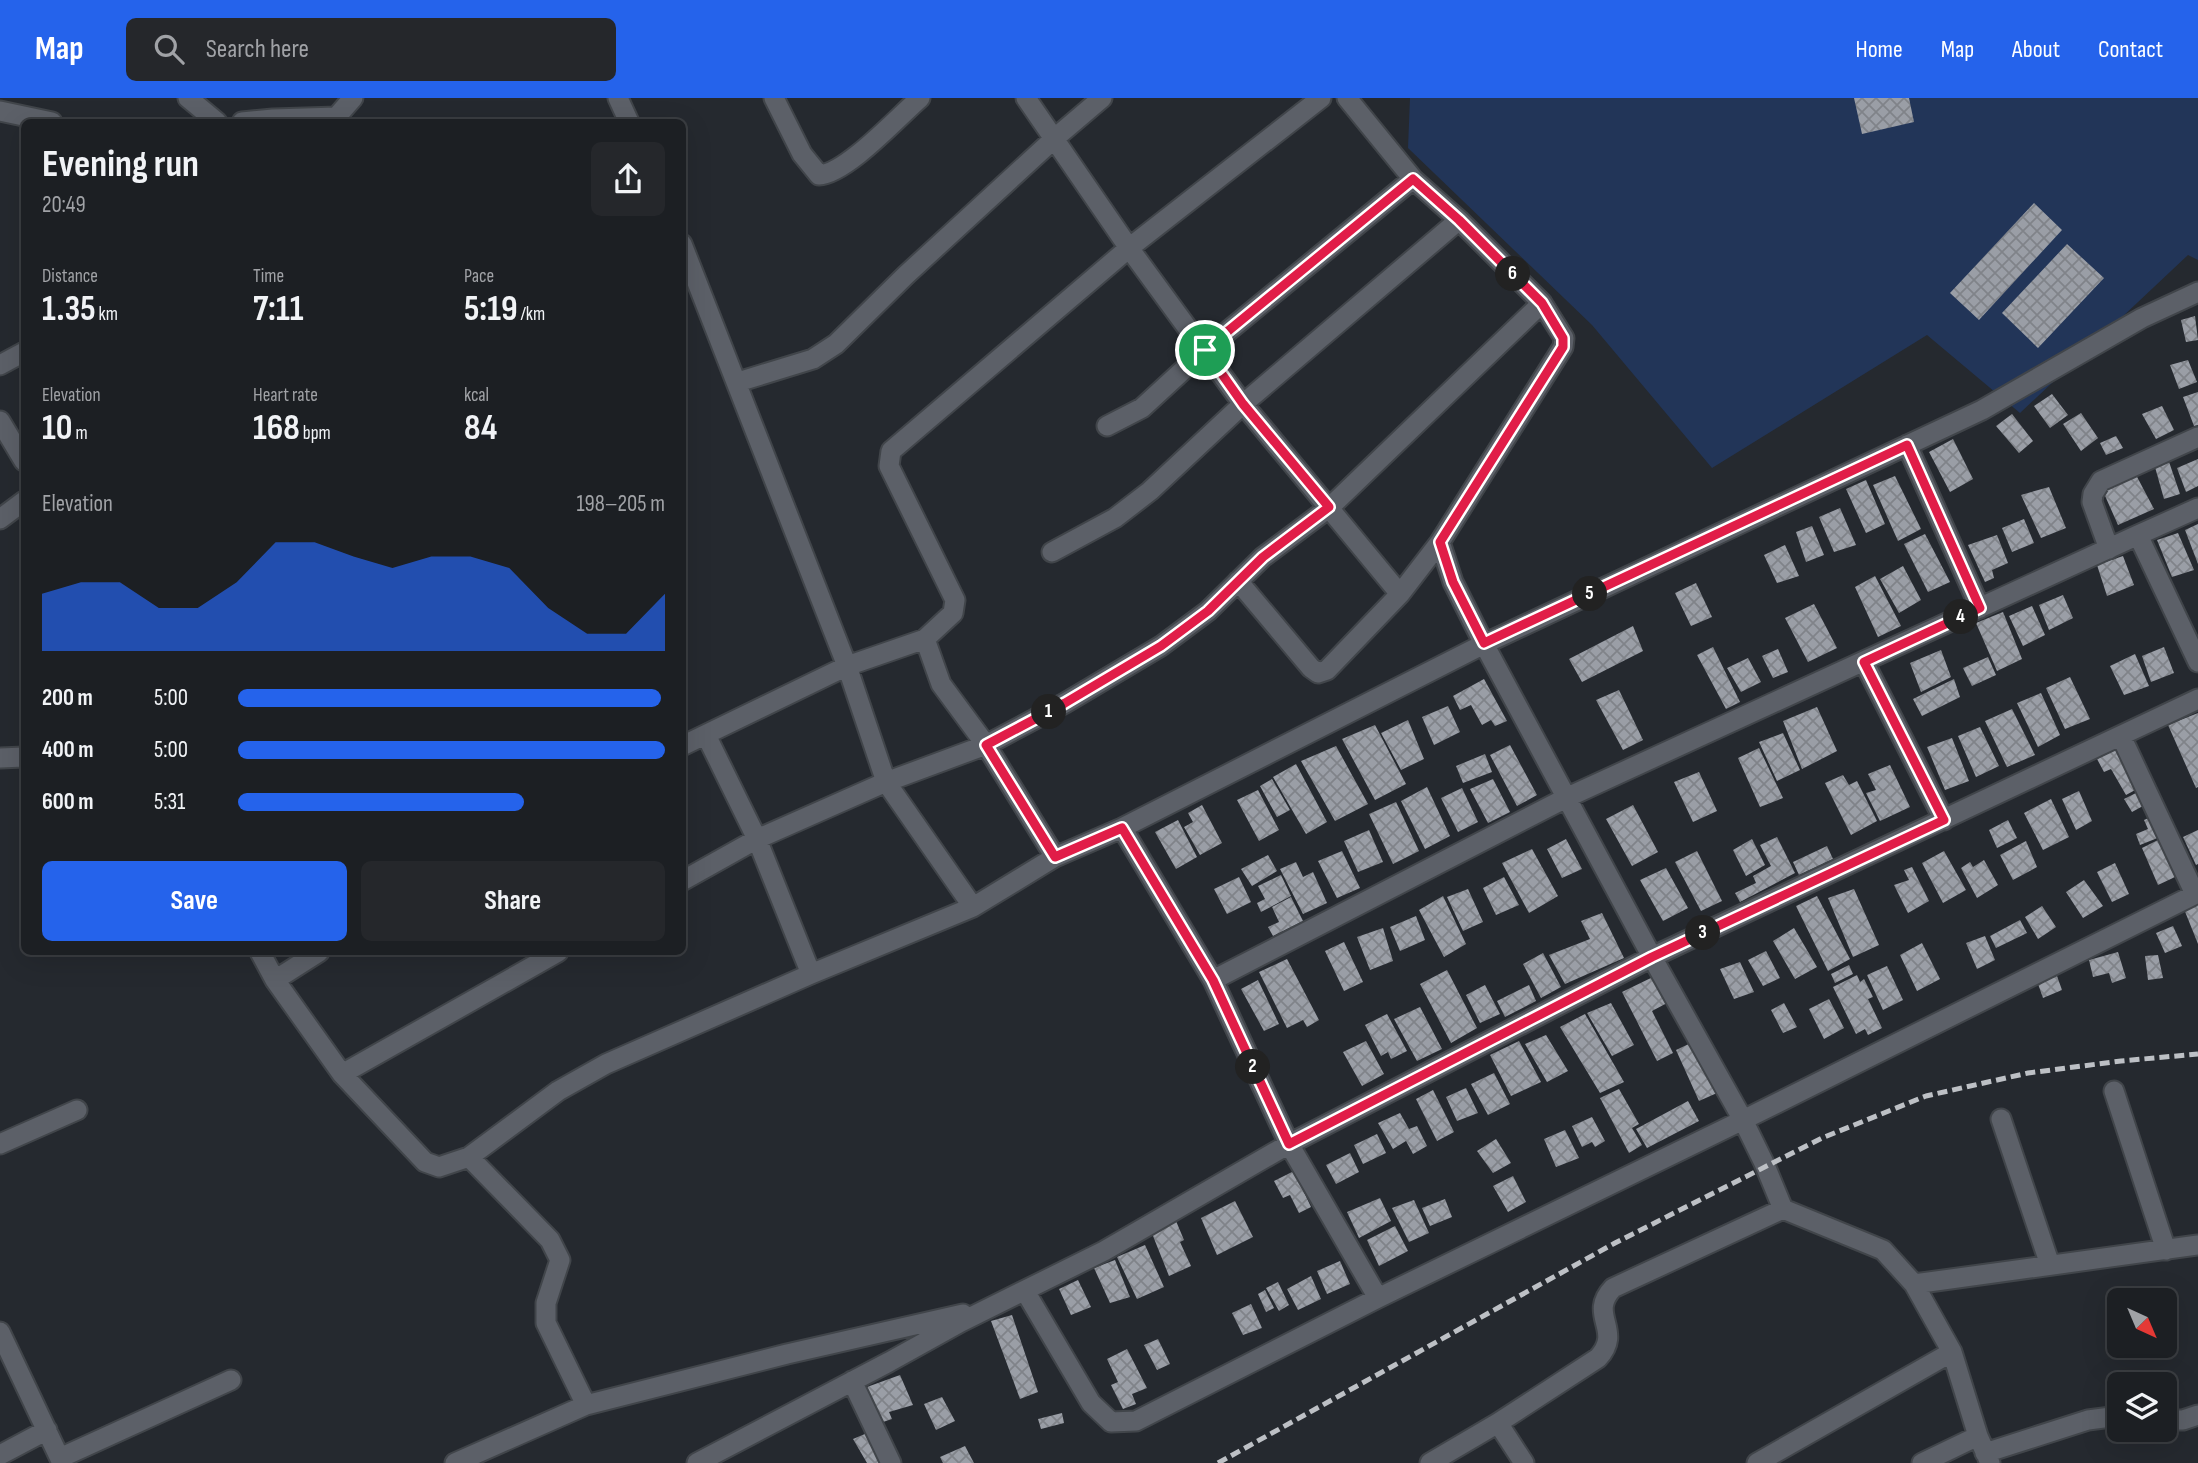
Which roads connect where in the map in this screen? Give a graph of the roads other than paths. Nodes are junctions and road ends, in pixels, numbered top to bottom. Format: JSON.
{"nodes":[{"id":1,"x":188,"y":98,"type":"edge"},
{"id":2,"x":353,"y":98,"type":"edge"},
{"id":3,"x":618,"y":98,"type":"edge"},
{"id":4,"x":774,"y":98,"type":"edge"},
{"id":5,"x":920,"y":98,"type":"edge"},
{"id":6,"x":1026,"y":98,"type":"edge"},
{"id":7,"x":1102,"y":98,"type":"edge"},
{"id":8,"x":1321,"y":98,"type":"edge"},
{"id":9,"x":1347,"y":98,"type":"edge"},
{"id":10,"x":0,"y":111,"type":"edge"},
{"id":11,"x":38,"y":119,"type":"edge"},
{"id":12,"x":213,"y":119,"type":"edge"},
{"id":13,"x":336,"y":119,"type":"edge"},
{"id":14,"x":628,"y":119,"type":"edge"},
{"id":15,"x":1055,"y":138,"type":"junction"},
{"id":16,"x":1413,"y":179,"type":"junction"},
{"id":17,"x":1459,"y":220,"type":"junction"},
{"id":18,"x":1129,"y":248,"type":"junction"},
{"id":19,"x":686,"y":254,"type":"edge"},
{"id":20,"x":2198,"y":292,"type":"edge"},
{"id":21,"x":1542,"y":303,"type":"junction"},
{"id":22,"x":1205,"y":350,"type":"junction"},
{"id":23,"x":21,"y":354,"type":"edge"},
{"id":24,"x":0,"y":365,"type":"edge"},
{"id":25,"x":738,"y":382,"type":"junction"},
{"id":26,"x":1243,"y":404,"type":"junction"},
{"id":27,"x":0,"y":421,"type":"edge"},
{"id":28,"x":1107,"y":426,"type":"dead end"},
{"id":29,"x":2198,"y":438,"type":"edge"},
{"id":30,"x":1907,"y":445,"type":"junction"},
{"id":31,"x":21,"y":456,"type":"edge"},
{"id":32,"x":21,"y":504,"type":"edge"},
{"id":33,"x":1329,"y":507,"type":"junction"},
{"id":34,"x":2198,"y":508,"type":"edge"},
{"id":35,"x":0,"y":519,"type":"edge"},
{"id":36,"x":2138,"y":535,"type":"junction"},
{"id":37,"x":1440,"y":542,"type":"junction"},
{"id":38,"x":2109,"y":549,"type":"junction"},
{"id":39,"x":1052,"y":552,"type":"dead end"},
{"id":40,"x":1238,"y":581,"type":"junction"},
{"id":41,"x":1400,"y":594,"type":"junction"},
{"id":42,"x":1980,"y":608,"type":"junction"},
{"id":43,"x":925,"y":639,"type":"junction"},
{"id":44,"x":1484,"y":643,"type":"junction"},
{"id":45,"x":1864,"y":662,"type":"junction"},
{"id":46,"x":2198,"y":662,"type":"edge"},
{"id":47,"x":847,"y":666,"type":"junction"},
{"id":48,"x":2198,"y":699,"type":"edge"},
{"id":49,"x":706,"y":735,"type":"junction"},
{"id":50,"x":2120,"y":736,"type":"junction"},
{"id":51,"x":686,"y":744,"type":"edge"},
{"id":52,"x":986,"y":745,"type":"junction"},
{"id":53,"x":21,"y":757,"type":"edge"},
{"id":54,"x":0,"y":758,"type":"edge"},
{"id":55,"x":886,"y":782,"type":"junction"},
{"id":56,"x":1568,"y":797,"type":"junction"},
{"id":57,"x":1944,"y":820,"type":"junction"},
{"id":58,"x":1122,"y":828,"type":"junction"},
{"id":59,"x":757,"y":839,"type":"junction"},
{"id":60,"x":1055,"y":857,"type":"junction"},
{"id":61,"x":686,"y":879,"type":"edge"},
{"id":62,"x":2197,"y":893,"type":"edge"},
{"id":63,"x":972,"y":907,"type":"junction"},
{"id":64,"x":262,"y":955,"type":"edge"},
{"id":65,"x":314,"y":955,"type":"edge"},
{"id":66,"x":553,"y":955,"type":"edge"},
{"id":67,"x":1652,"y":957,"type":"junction"},
{"id":68,"x":811,"y":974,"type":"junction"},
{"id":69,"x":275,"y":980,"type":"junction"},
{"id":70,"x":1213,"y":980,"type":"junction"},
{"id":71,"x":342,"y":1074,"type":"junction"},
{"id":72,"x":2114,"y":1091,"type":"dead end"},
{"id":73,"x":77,"y":1110,"type":"dead end"},
{"id":74,"x":2001,"y":1119,"type":"dead end"},
{"id":75,"x":1743,"y":1120,"type":"junction"},
{"id":76,"x":0,"y":1144,"type":"edge"},
{"id":77,"x":1289,"y":1144,"type":"junction"},
{"id":78,"x":469,"y":1157,"type":"junction"},
{"id":79,"x":1783,"y":1209,"type":"junction"},
{"id":80,"x":2198,"y":1245,"type":"edge"},
{"id":81,"x":2166,"y":1250,"type":"junction"},
{"id":82,"x":2050,"y":1265,"type":"junction"},
{"id":83,"x":1914,"y":1284,"type":"junction"},
{"id":84,"x":1025,"y":1291,"type":"junction"},
{"id":85,"x":1378,"y":1298,"type":"junction"},
{"id":86,"x":991,"y":1308,"type":"junction"},
{"id":87,"x":0,"y":1332,"type":"edge"},
{"id":88,"x":1952,"y":1352,"type":"junction"},
{"id":89,"x":6,"y":1360,"type":"edge"},
{"id":90,"x":231,"y":1380,"type":"dead end"},
{"id":91,"x":852,"y":1381,"type":"junction"},
{"id":92,"x":586,"y":1405,"type":"junction"},
{"id":93,"x":2198,"y":1415,"type":"edge"},
{"id":94,"x":2107,"y":1418,"type":"edge"},
{"id":95,"x":2177,"y":1420,"type":"edge"},
{"id":96,"x":1497,"y":1423,"type":"junction"},
{"id":97,"x":47,"y":1430,"type":"junction"},
{"id":98,"x":1984,"y":1451,"type":"edge"},
{"id":99,"x":0,"y":1455,"type":"edge"},
{"id":100,"x":61,"y":1460,"type":"edge"},
{"id":101,"x":455,"y":1463,"type":"edge"},
{"id":102,"x":696,"y":1463,"type":"edge"},
{"id":103,"x":891,"y":1463,"type":"edge"},
{"id":104,"x":1430,"y":1463,"type":"edge"},
{"id":105,"x":1524,"y":1463,"type":"edge"},
{"id":106,"x":1757,"y":1463,"type":"edge"},
{"id":107,"x":1922,"y":1463,"type":"edge"}],
"edges":[{"from":1,"to":12,"type":"street"},
{"from":2,"to":13,"type":"street"},
{"from":3,"to":14,"type":"street"},
{"from":4,"to":5,"type":"street"},
{"from":6,"to":15,"type":"street"},
{"from":7,"to":15,"type":"street"},
{"from":8,"to":18,"type":"street"},
{"from":9,"to":16,"type":"street"},
{"from":10,"to":11,"type":"street"},
{"from":15,"to":18,"type":"street"},
{"from":15,"to":25,"type":"street"},
{"from":16,"to":17,"type":"street"},
{"from":16,"to":22,"type":"street"},
{"from":17,"to":21,"type":"street"},
{"from":17,"to":26,"type":"street"},
{"from":18,"to":22,"type":"street"},
{"from":18,"to":43,"type":"street"},
{"from":19,"to":25,"type":"street"},
{"from":20,"to":30,"type":"street"},
{"from":21,"to":33,"type":"street"},
{"from":21,"to":37,"type":"street"},
{"from":22,"to":26,"type":"street"},
{"from":22,"to":28,"type":"street"},
{"from":23,"to":24,"type":"street"},
{"from":25,"to":47,"type":"street"},
{"from":26,"to":33,"type":"street"},
{"from":26,"to":39,"type":"street"},
{"from":27,"to":31,"type":"street"},
{"from":29,"to":38,"type":"street"},
{"from":30,"to":42,"type":"street"},
{"from":30,"to":44,"type":"street"},
{"from":32,"to":35,"type":"street"},
{"from":33,"to":40,"type":"street"},
{"from":33,"to":41,"type":"street"},
{"from":34,"to":36,"type":"street"},
{"from":36,"to":38,"type":"street"},
{"from":36,"to":46,"type":"street"},
{"from":37,"to":41,"type":"street"},
{"from":37,"to":44,"type":"street"},
{"from":38,"to":42,"type":"street"},
{"from":40,"to":41,"type":"street"},
{"from":40,"to":52,"type":"street"},
{"from":42,"to":45,"type":"street"},
{"from":43,"to":47,"type":"street"},
{"from":43,"to":52,"type":"street"},
{"from":44,"to":56,"type":"street"},
{"from":44,"to":58,"type":"street"},
{"from":45,"to":56,"type":"street"},
{"from":45,"to":57,"type":"street"},
{"from":47,"to":49,"type":"street"},
{"from":47,"to":55,"type":"street"},
{"from":48,"to":50,"type":"street"},
{"from":49,"to":51,"type":"street"},
{"from":49,"to":59,"type":"street"},
{"from":50,"to":57,"type":"street"},
{"from":50,"to":62,"type":"street"},
{"from":52,"to":55,"type":"street"},
{"from":52,"to":60,"type":"street"},
{"from":53,"to":54,"type":"street"},
{"from":55,"to":59,"type":"street"},
{"from":55,"to":63,"type":"street"},
{"from":56,"to":67,"type":"street"},
{"from":56,"to":70,"type":"street"},
{"from":57,"to":67,"type":"street"},
{"from":58,"to":60,"type":"street"},
{"from":58,"to":70,"type":"street"},
{"from":59,"to":61,"type":"street"},
{"from":59,"to":68,"type":"street"},
{"from":60,"to":63,"type":"street"},
{"from":62,"to":75,"type":"street"},
{"from":63,"to":68,"type":"street"},
{"from":64,"to":69,"type":"street"},
{"from":65,"to":69,"type":"street"},
{"from":66,"to":71,"type":"street"},
{"from":67,"to":75,"type":"street"},
{"from":67,"to":77,"type":"street"},
{"from":68,"to":78,"type":"street"},
{"from":69,"to":71,"type":"street"},
{"from":70,"to":77,"type":"street"},
{"from":71,"to":78,"type":"street"},
{"from":72,"to":81,"type":"street"},
{"from":73,"to":76,"type":"street"},
{"from":74,"to":82,"type":"street"},
{"from":75,"to":79,"type":"street"},
{"from":75,"to":85,"type":"street"},
{"from":77,"to":84,"type":"street"},
{"from":77,"to":85,"type":"street"},
{"from":78,"to":92,"type":"street"},
{"from":79,"to":83,"type":"street"},
{"from":79,"to":96,"type":"street"},
{"from":80,"to":81,"type":"street"},
{"from":81,"to":82,"type":"street"},
{"from":82,"to":83,"type":"street"},
{"from":83,"to":88,"type":"street"},
{"from":84,"to":85,"type":"street"},
{"from":84,"to":86,"type":"street"},
{"from":86,"to":91,"type":"street"},
{"from":86,"to":92,"type":"street"},
{"from":87,"to":89,"type":"street"},
{"from":88,"to":98,"type":"street"},
{"from":88,"to":106,"type":"street"},
{"from":89,"to":97,"type":"street"},
{"from":90,"to":100,"type":"street"},
{"from":91,"to":102,"type":"street"},
{"from":91,"to":103,"type":"street"},
{"from":92,"to":101,"type":"street"},
{"from":93,"to":95,"type":"street"},
{"from":94,"to":98,"type":"street"},
{"from":96,"to":104,"type":"street"},
{"from":96,"to":105,"type":"street"},
{"from":97,"to":99,"type":"street"},
{"from":97,"to":100,"type":"street"},
{"from":98,"to":107,"type":"street"}]}
